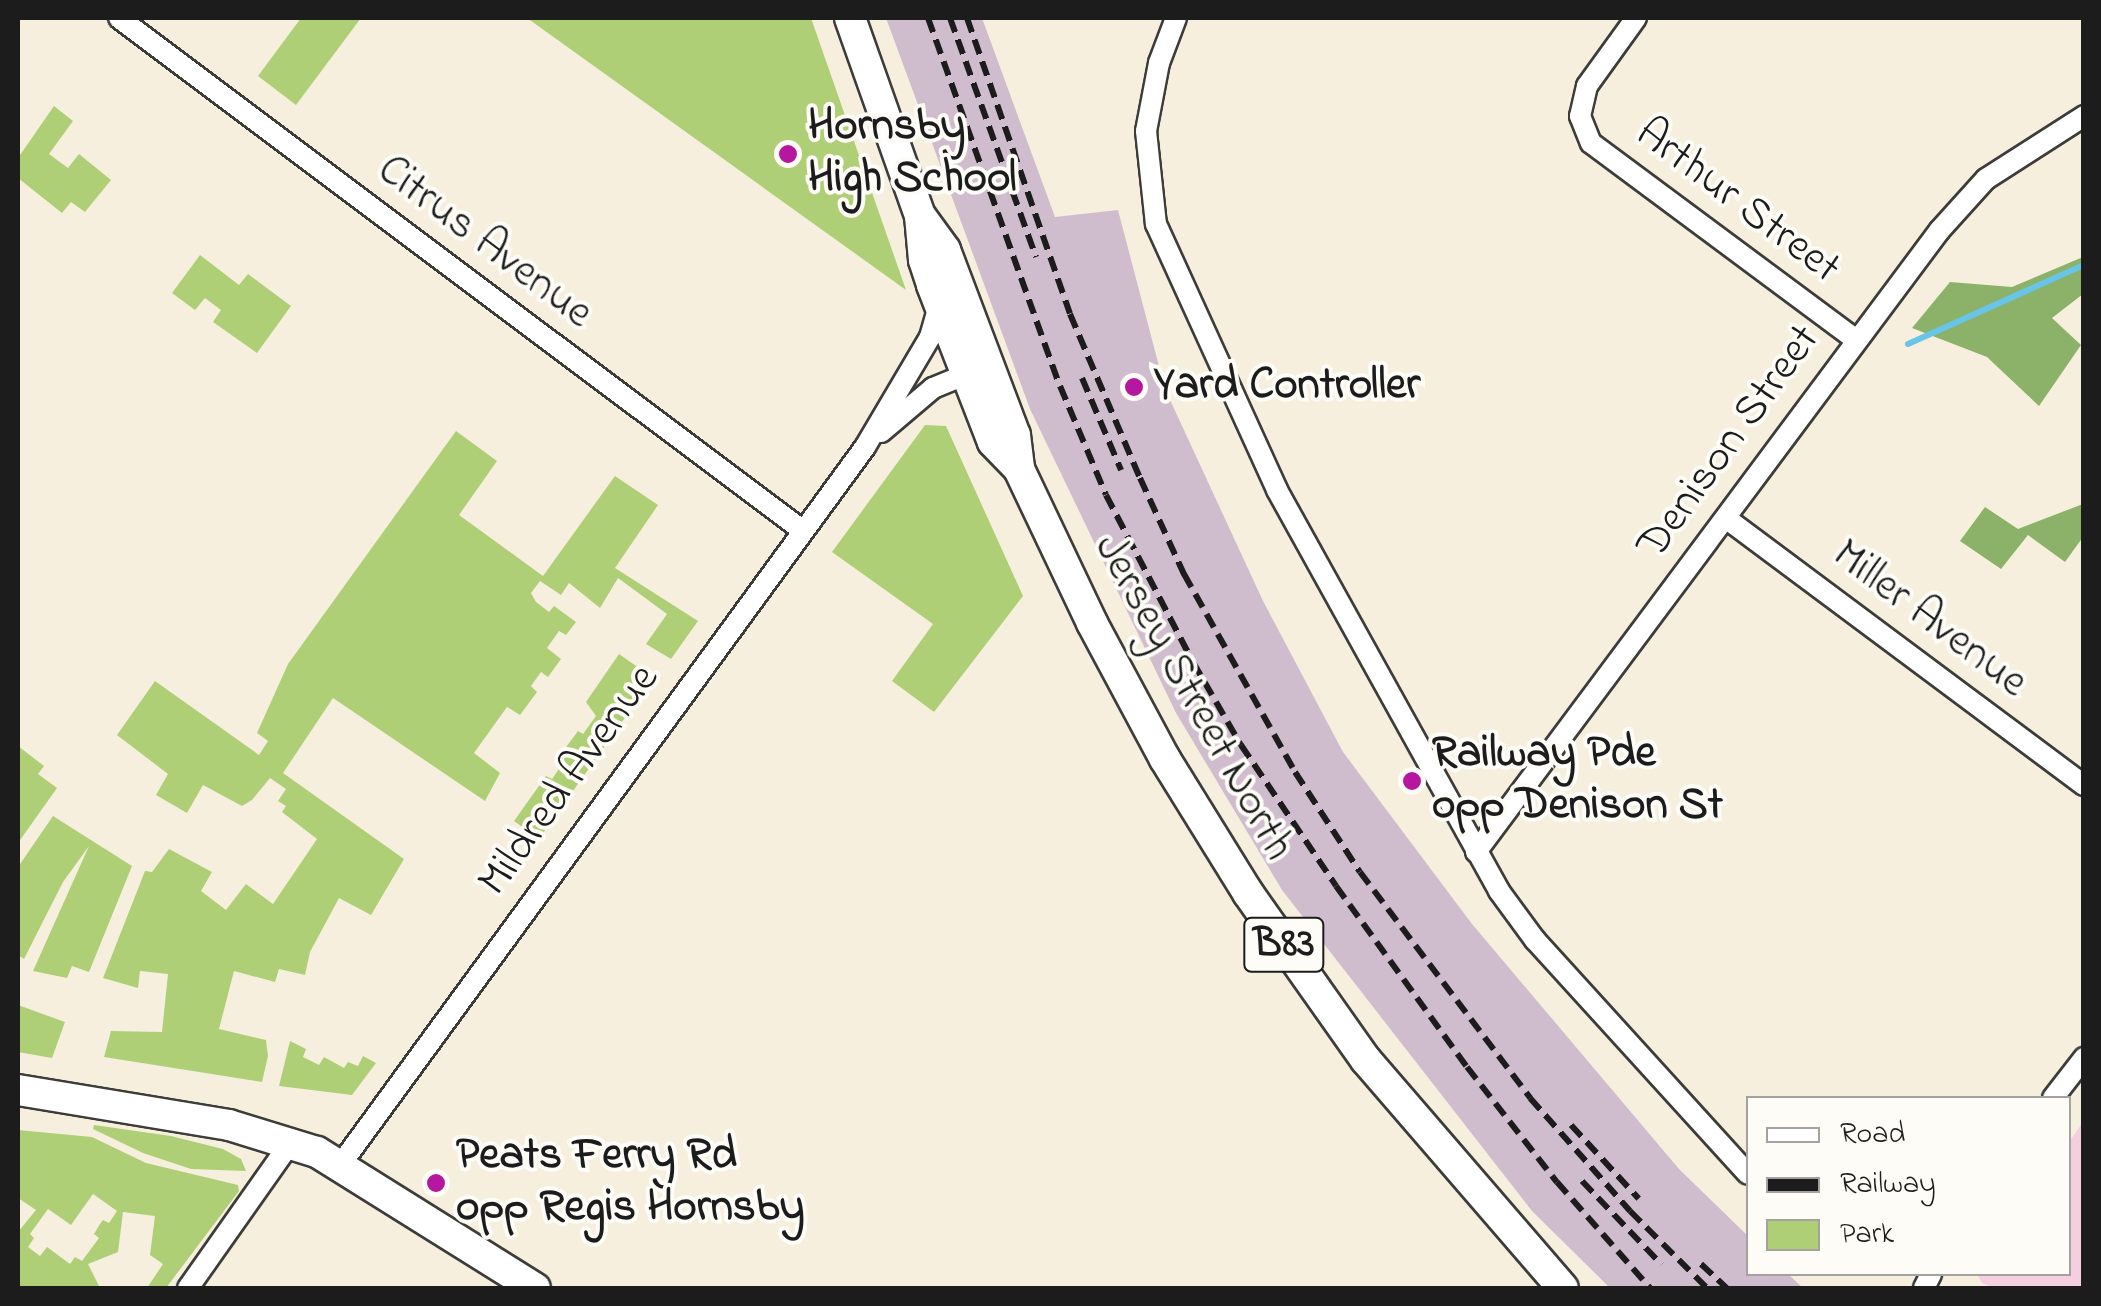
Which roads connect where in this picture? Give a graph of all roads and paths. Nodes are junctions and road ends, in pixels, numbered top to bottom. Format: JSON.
{"nodes":[{"id":1,"x":118,"y":18,"type":"edge"},
{"id":2,"x":850,"y":18,"type":"edge"},
{"id":3,"x":1636,"y":18,"type":"edge"},
{"id":4,"x":1172,"y":26,"type":"edge"},
{"id":5,"x":2084,"y":116,"type":"edge"},
{"id":6,"x":920,"y":216,"type":"junction"},
{"id":7,"x":940,"y":305,"type":"junction"},
{"id":8,"x":1855,"y":340,"type":"junction"},
{"id":9,"x":976,"y":370,"type":"junction"},
{"id":10,"x":865,"y":446,"type":"junction"},
{"id":11,"x":1727,"y":519,"type":"junction"},
{"id":12,"x":802,"y":530,"type":"junction"},
{"id":13,"x":2084,"y":785,"type":"edge"},
{"id":14,"x":1476,"y":852,"type":"junction"},
{"id":15,"x":2084,"y":1058,"type":"edge"},
{"id":16,"x":18,"y":1090,"type":"edge"},
{"id":17,"x":2055,"y":1096,"type":"edge"},
{"id":18,"x":292,"y":1142,"type":"junction"},
{"id":19,"x":341,"y":1164,"type":"junction"},
{"id":20,"x":1746,"y":1172,"type":"edge"},
{"id":21,"x":188,"y":1288,"type":"edge"},
{"id":22,"x":535,"y":1288,"type":"edge"},
{"id":23,"x":1563,"y":1288,"type":"edge"}],
"edges":[{"from":1,"to":12,"type":"street","name":"Citrus Avenue"},
{"from":2,"to":6,"type":"main road","name":"Jersey Street North","number":"B83"},
{"from":3,"to":8,"type":"street","name":"Arthur Street"},
{"from":4,"to":14,"type":"street"},
{"from":5,"to":8,"type":"street","name":"Denison Street"},
{"from":6,"to":7,"type":"main road","name":"Jersey Street North","number":"B83"},
{"from":6,"to":9,"type":"main road","name":"Jersey Street North","number":"B83"},
{"from":7,"to":9,"type":"main road","name":"Jersey Street North","number":"B83"},
{"from":7,"to":10,"type":"street","name":"Mildred Avenue"},
{"from":8,"to":11,"type":"street","name":"Denison Street"},
{"from":9,"to":10,"type":"street","name":"Mildred Avenue"},
{"from":9,"to":23,"type":"main road","name":"Jersey Street North","number":"B83"},
{"from":10,"to":12,"type":"street","name":"Mildred Avenue"},
{"from":11,"to":13,"type":"street","name":"Miller Avenue"},
{"from":11,"to":14,"type":"street","name":"Denison Street"},
{"from":12,"to":19,"type":"street","name":"Mildred Avenue"},
{"from":14,"to":20,"type":"street"},
{"from":15,"to":17,"type":"street"},
{"from":16,"to":18,"type":"main road"},
{"from":18,"to":19,"type":"main road"},
{"from":18,"to":21,"type":"street"},
{"from":19,"to":22,"type":"main road"}]}
